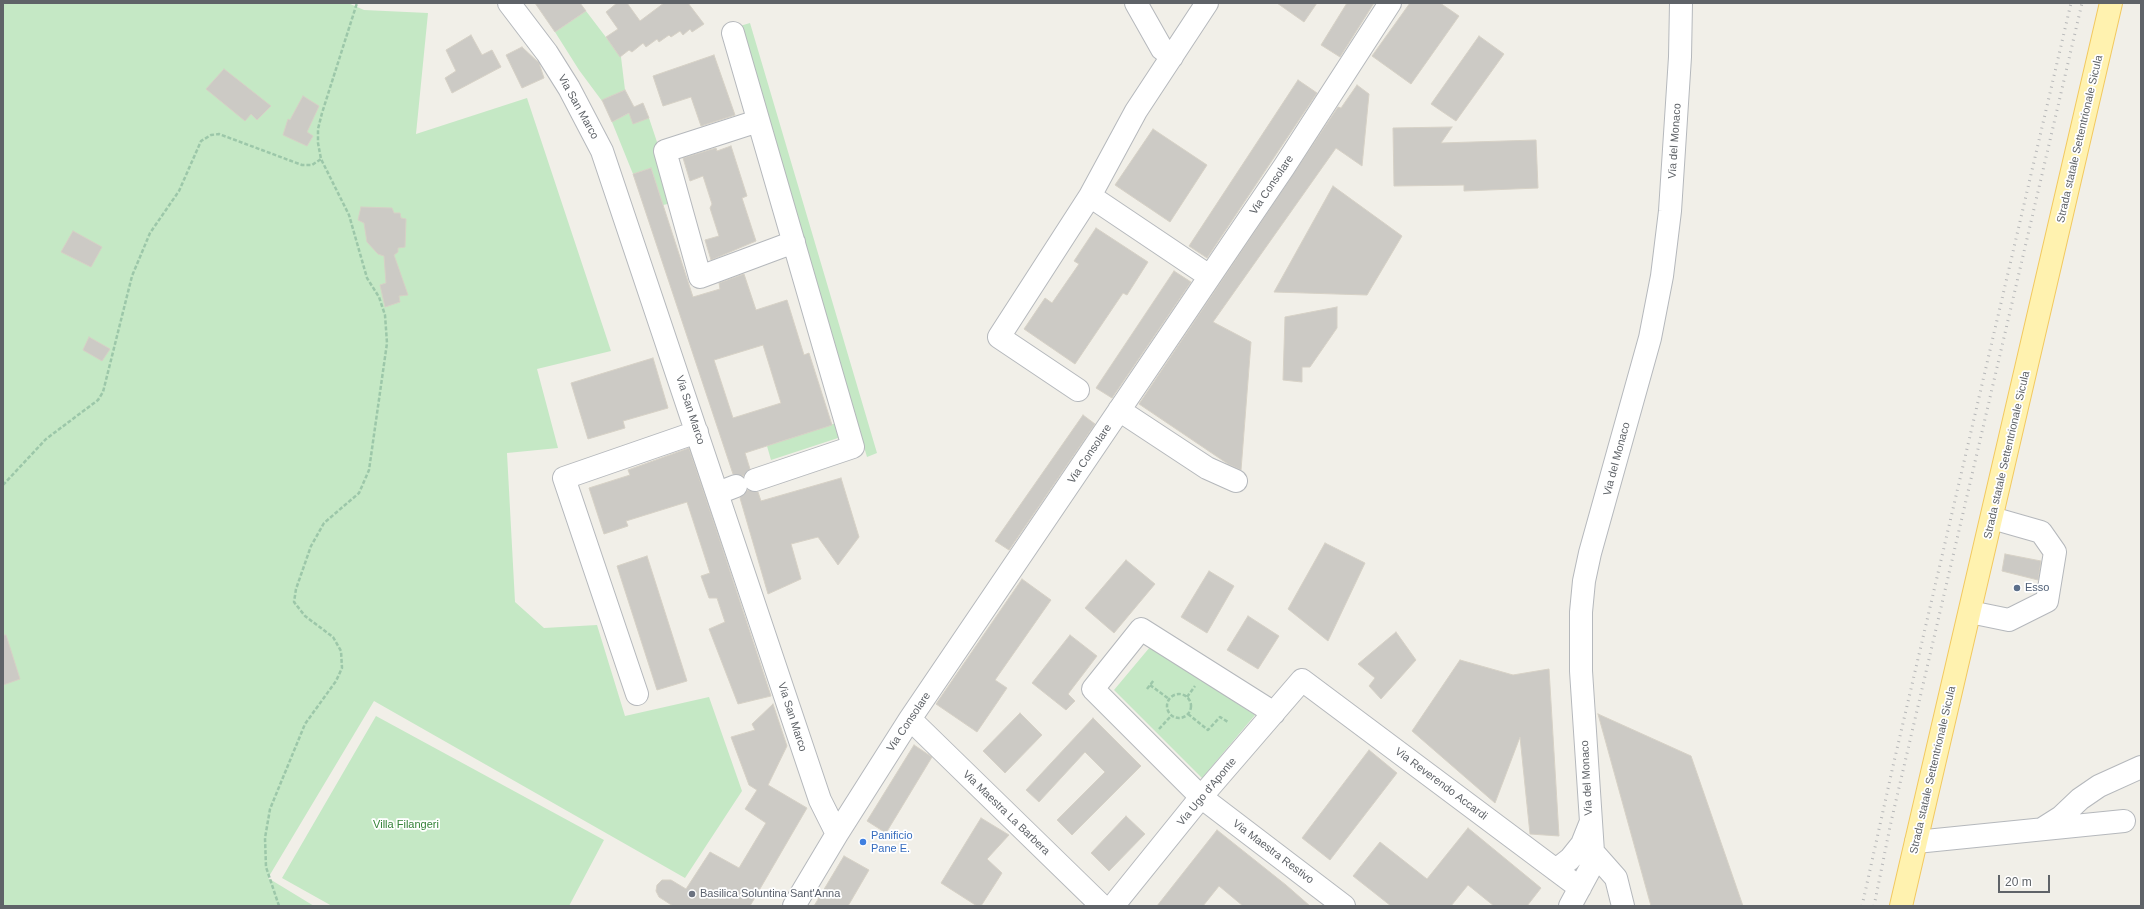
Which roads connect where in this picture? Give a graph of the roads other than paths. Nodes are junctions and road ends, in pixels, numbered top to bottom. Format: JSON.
{"nodes":[{"id":1,"x":509,"y":3,"type":"edge"},
{"id":2,"x":1136,"y":3,"type":"edge"},
{"id":3,"x":1207,"y":3,"type":"edge"},
{"id":4,"x":1390,"y":3,"type":"edge"},
{"id":5,"x":1681,"y":3,"type":"edge"},
{"id":6,"x":2111,"y":3,"type":"edge"},
{"id":7,"x":733,"y":33,"type":"dead end"},
{"id":8,"x":1172,"y":57,"type":"junction"},
{"id":9,"x":758,"y":121,"type":"junction"},
{"id":10,"x":1090,"y":196,"type":"junction"},
{"id":11,"x":794,"y":242,"type":"junction"},
{"id":12,"x":1209,"y":276,"type":"junction"},
{"id":13,"x":1078,"y":390,"type":"dead end"},
{"id":14,"x":1119,"y":410,"type":"junction"},
{"id":15,"x":697,"y":432,"type":"junction"},
{"id":16,"x":1236,"y":481,"type":"dead end"},
{"id":17,"x":736,"y":487,"type":"junction"},
{"id":18,"x":1992,"y":518,"type":"junction"},
{"id":19,"x":1970,"y":612,"type":"junction"},
{"id":20,"x":1302,"y":680,"type":"joint"},
{"id":21,"x":637,"y":694,"type":"dead end"},
{"id":22,"x":1274,"y":713,"type":"junction"},
{"id":23,"x":910,"y":719,"type":"junction"},
{"id":24,"x":2141,"y":767,"type":"edge"},
{"id":25,"x":1202,"y":797,"type":"junction"},
{"id":26,"x":2124,"y":821,"type":"dead end"},
{"id":27,"x":1590,"y":824,"type":"junction"},
{"id":28,"x":2041,"y":829,"type":"junction"},
{"id":29,"x":837,"y":834,"type":"junction"},
{"id":30,"x":1916,"y":842,"type":"junction"},
{"id":31,"x":1593,"y":852,"type":"junction"},
{"id":32,"x":1556,"y":870,"type":"junction"},
{"id":33,"x":1575,"y":897,"type":"edge"},
{"id":34,"x":794,"y":906,"type":"edge"},
{"id":35,"x":1102,"y":906,"type":"edge"},
{"id":36,"x":1113,"y":906,"type":"edge"},
{"id":37,"x":1344,"y":906,"type":"edge"},
{"id":38,"x":1623,"y":906,"type":"edge"},
{"id":39,"x":1901,"y":906,"type":"edge"}],
"edges":[{"from":1,"to":15,"type":"street","name":"Via San Marco"},
{"from":2,"to":8,"type":"street"},
{"from":3,"to":8,"type":"street"},
{"from":4,"to":12,"type":"street","name":"Via Consolare"},
{"from":5,"to":27,"type":"street","name":"Via del Monaco"},
{"from":6,"to":18,"type":"main road","name":"Strada statale Settentrionale Sicula"},
{"from":7,"to":9,"type":"street"},
{"from":8,"to":10,"type":"street"},
{"from":9,"to":11,"type":"street"},
{"from":9,"to":11,"type":"street"},
{"from":10,"to":12,"type":"street"},
{"from":10,"to":13,"type":"street"},
{"from":11,"to":17,"type":"street"},
{"from":12,"to":14,"type":"street","name":"Via Consolare"},
{"from":14,"to":16,"type":"street"},
{"from":14,"to":23,"type":"street","name":"Via Consolare"},
{"from":15,"to":17,"type":"street","name":"Via San Marco"},
{"from":15,"to":21,"type":"street"},
{"from":17,"to":29,"type":"street","name":"Via San Marco"},
{"from":18,"to":19,"type":"main road","name":"Strada statale Settentrionale Sicula"},
{"from":18,"to":19,"type":"street"},
{"from":19,"to":30,"type":"main road","name":"Strada statale Settentrionale Sicula"},
{"from":20,"to":22,"type":"street","name":"Via Ugo d'Aponte"},
{"from":20,"to":32,"type":"street","name":"Via Reverendo Accardi"},
{"from":22,"to":25,"type":"street","name":"Via Ugo d'Aponte"},
{"from":22,"to":25,"type":"street","name":"Via Maestra Restivo"},
{"from":23,"to":29,"type":"street","name":"Via Consolare"},
{"from":23,"to":35,"type":"street","name":"Via Maestra La Barbera"},
{"from":24,"to":28,"type":"street"},
{"from":25,"to":36,"type":"street","name":"Via Ugo d'Aponte"},
{"from":25,"to":37,"type":"street","name":"Via Maestra Restivo"},
{"from":26,"to":28,"type":"street"},
{"from":27,"to":31,"type":"street","name":"Via del Monaco"},
{"from":27,"to":32,"type":"street"},
{"from":28,"to":30,"type":"street"},
{"from":29,"to":34,"type":"street","name":"Via Consolare"},
{"from":30,"to":39,"type":"main road","name":"Strada statale Settentrionale Sicula"},
{"from":31,"to":33,"type":"street","name":"Via del Monaco"},
{"from":31,"to":38,"type":"street"},
{"from":32,"to":33,"type":"street","name":"Via Reverendo Accardi"}]}
